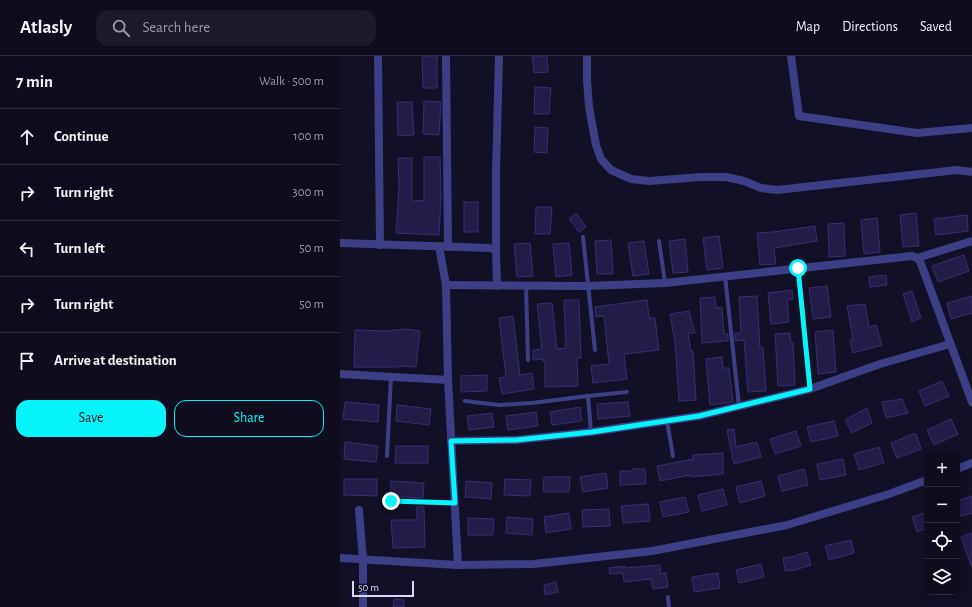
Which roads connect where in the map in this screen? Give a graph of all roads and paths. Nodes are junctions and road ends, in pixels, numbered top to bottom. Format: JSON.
{"nodes":[{"id":1,"x":378,"y":56,"type":"edge"},
{"id":2,"x":446,"y":56,"type":"edge"},
{"id":3,"x":499,"y":56,"type":"edge"},
{"id":4,"x":587,"y":56,"type":"edge"},
{"id":5,"x":791,"y":56,"type":"edge"},
{"id":6,"x":972,"y":128,"type":"edge"},
{"id":7,"x":972,"y":172,"type":"edge"},
{"id":8,"x":583,"y":237,"type":"dead end"},
{"id":9,"x":659,"y":241,"type":"dead end"},
{"id":10,"x":972,"y":241,"type":"edge"},
{"id":11,"x":340,"y":244,"type":"edge"},
{"id":12,"x":380,"y":245,"type":"junction"},
{"id":13,"x":443,"y":246,"type":"junction"},
{"id":14,"x":496,"y":250,"type":"junction"},
{"id":15,"x":917,"y":258,"type":"junction"},
{"id":16,"x":798,"y":268,"type":"junction"},
{"id":17,"x":725,"y":276,"type":"junction"},
{"id":18,"x":665,"y":283,"type":"junction"},
{"id":19,"x":446,"y":285,"type":"junction"},
{"id":20,"x":497,"y":286,"type":"junction"},
{"id":21,"x":526,"y":286,"type":"junction"},
{"id":22,"x":587,"y":286,"type":"junction"},
{"id":23,"x":950,"y":344,"type":"junction"},
{"id":24,"x":595,"y":350,"type":"dead end"},
{"id":25,"x":528,"y":360,"type":"dead end"},
{"id":26,"x":340,"y":374,"type":"edge"},
{"id":27,"x":391,"y":376,"type":"junction"},
{"id":28,"x":448,"y":380,"type":"junction"},
{"id":29,"x":810,"y":389,"type":"junction"},
{"id":30,"x":627,"y":392,"type":"dead end"},
{"id":31,"x":588,"y":396,"type":"junction"},
{"id":32,"x":465,"y":401,"type":"dead end"},
{"id":33,"x":972,"y":402,"type":"edge"},
{"id":34,"x":739,"y":406,"type":"junction"},
{"id":35,"x":667,"y":421,"type":"junction"},
{"id":36,"x":592,"y":432,"type":"junction"},
{"id":37,"x":451,"y":441,"type":"junction"},
{"id":38,"x":387,"y":456,"type":"dead end"},
{"id":39,"x":673,"y":456,"type":"dead end"},
{"id":40,"x":972,"y":463,"type":"edge"},
{"id":41,"x":960,"y":467,"type":"edge"},
{"id":42,"x":924,"y":481,"type":"edge"},
{"id":43,"x":391,"y":501,"type":"dead end"},
{"id":44,"x":455,"y":503,"type":"junction"},
{"id":45,"x":359,"y":510,"type":"dead end"},
{"id":46,"x":340,"y":558,"type":"edge"},
{"id":47,"x":364,"y":560,"type":"junction"},
{"id":48,"x":458,"y":565,"type":"junction"},
{"id":49,"x":668,"y":597,"type":"dead end"},
{"id":50,"x":363,"y":607,"type":"edge"},
{"id":51,"x":669,"y":607,"type":"edge"}],
"edges":[{"from":1,"to":12,"type":"street"},
{"from":2,"to":13,"type":"street"},
{"from":3,"to":14,"type":"street"},
{"from":4,"to":7,"type":"street"},
{"from":5,"to":6,"type":"street"},
{"from":8,"to":22,"type":"lane"},
{"from":9,"to":18,"type":"lane"},
{"from":10,"to":15,"type":"street"},
{"from":11,"to":12,"type":"street"},
{"from":12,"to":13,"type":"street"},
{"from":13,"to":14,"type":"street"},
{"from":13,"to":19,"type":"street"},
{"from":14,"to":20,"type":"street"},
{"from":15,"to":16,"type":"street"},
{"from":15,"to":23,"type":"street"},
{"from":16,"to":17,"type":"street"},
{"from":16,"to":29,"type":"lane"},
{"from":17,"to":18,"type":"street"},
{"from":17,"to":34,"type":"lane"},
{"from":18,"to":22,"type":"street"},
{"from":19,"to":20,"type":"street"},
{"from":19,"to":28,"type":"street"},
{"from":20,"to":21,"type":"street"},
{"from":21,"to":22,"type":"street"},
{"from":21,"to":25,"type":"lane"},
{"from":22,"to":24,"type":"lane"},
{"from":23,"to":29,"type":"street"},
{"from":23,"to":33,"type":"street"},
{"from":26,"to":27,"type":"street"},
{"from":27,"to":28,"type":"street"},
{"from":27,"to":38,"type":"lane"},
{"from":28,"to":37,"type":"street"},
{"from":29,"to":34,"type":"street"},
{"from":30,"to":31,"type":"lane"},
{"from":31,"to":32,"type":"lane"},
{"from":31,"to":36,"type":"lane"},
{"from":34,"to":35,"type":"street"},
{"from":35,"to":36,"type":"street"},
{"from":35,"to":39,"type":"lane"},
{"from":36,"to":37,"type":"street"},
{"from":37,"to":44,"type":"street"},
{"from":40,"to":41,"type":"street"},
{"from":42,"to":48,"type":"street"},
{"from":43,"to":44,"type":"lane"},
{"from":44,"to":48,"type":"street"},
{"from":45,"to":47,"type":"street"},
{"from":46,"to":47,"type":"street"},
{"from":47,"to":48,"type":"street"},
{"from":47,"to":50,"type":"street"},
{"from":49,"to":51,"type":"lane"}]}
